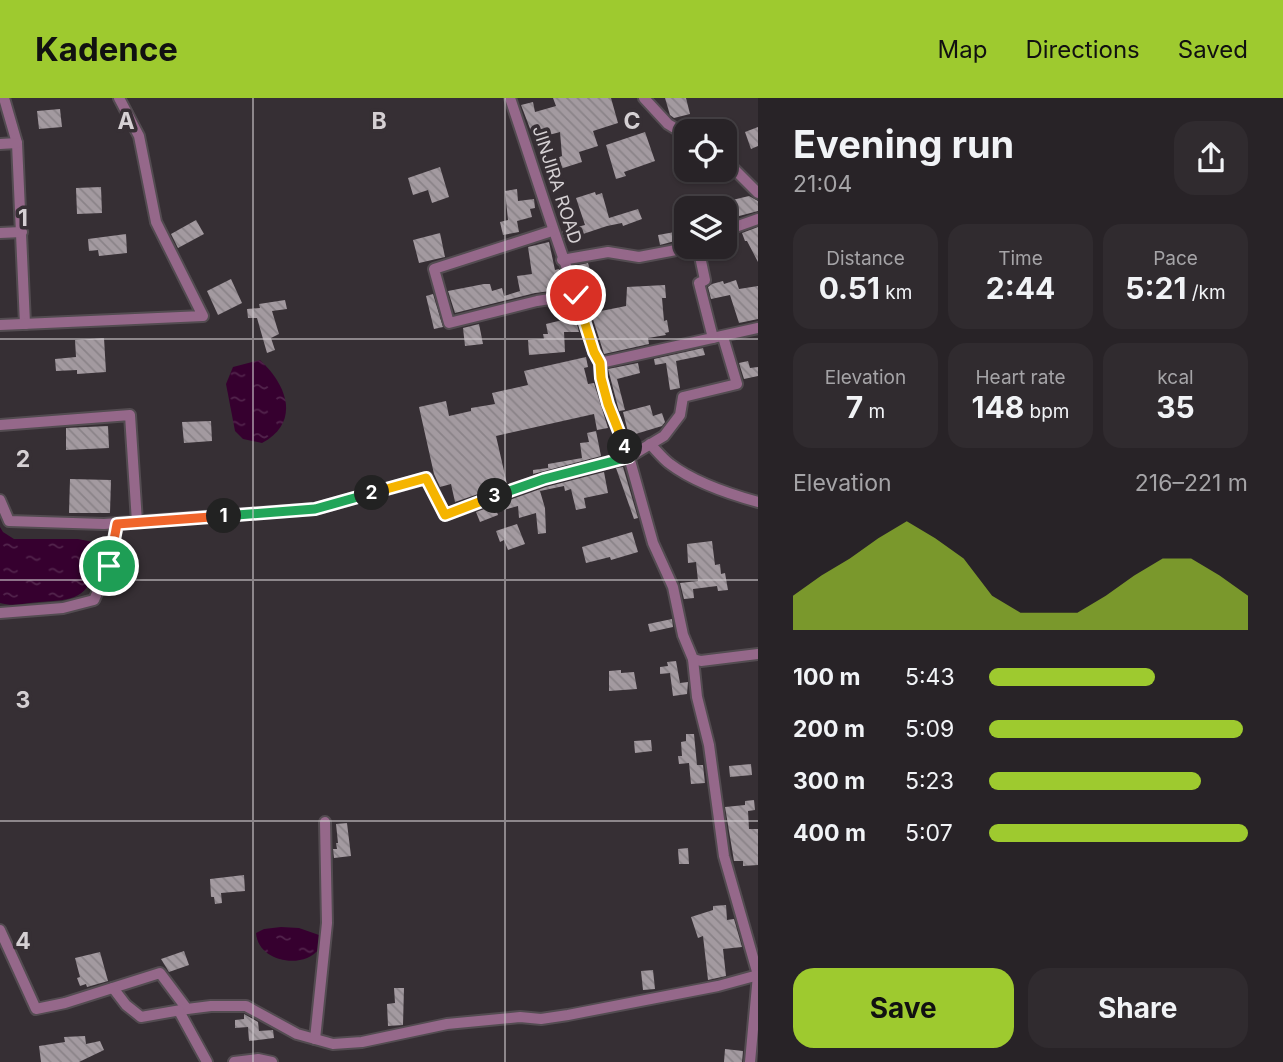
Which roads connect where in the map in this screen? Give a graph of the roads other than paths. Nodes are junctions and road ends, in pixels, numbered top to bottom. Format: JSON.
{"nodes":[{"id":1,"x":4,"y":98,"type":"edge"},
{"id":2,"x":119,"y":98,"type":"edge"},
{"id":3,"x":510,"y":98,"type":"edge"},
{"id":4,"x":644,"y":98,"type":"edge"},
{"id":5,"x":674,"y":128,"type":"edge"},
{"id":6,"x":17,"y":143,"type":"junction"},
{"id":7,"x":0,"y":144,"type":"edge"},
{"id":8,"x":737,"y":172,"type":"edge"},
{"id":9,"x":758,"y":193,"type":"edge"},
{"id":10,"x":758,"y":219,"type":"edge"},
{"id":11,"x":737,"y":226,"type":"edge"},
{"id":12,"x":552,"y":231,"type":"junction"},
{"id":13,"x":22,"y":232,"type":"junction"},
{"id":14,"x":0,"y":233,"type":"edge"},
{"id":15,"x":674,"y":249,"type":"edge"},
{"id":16,"x":700,"y":259,"type":"edge"},
{"id":17,"x":562,"y":260,"type":"junction"},
{"id":18,"x":576,"y":295,"type":"junction"},
{"id":19,"x":25,"y":324,"type":"junction"},
{"id":20,"x":0,"y":325,"type":"edge"},
{"id":21,"x":758,"y":328,"type":"edge"},
{"id":22,"x":718,"y":337,"type":"junction"},
{"id":23,"x":600,"y":363,"type":"junction"},
{"id":24,"x":0,"y":425,"type":"edge"},
{"id":25,"x":650,"y":444,"type":"junction"},
{"id":26,"x":629,"y":457,"type":"junction"},
{"id":27,"x":0,"y":500,"type":"edge"},
{"id":28,"x":758,"y":502,"type":"edge"},
{"id":29,"x":136,"y":522,"type":"junction"},
{"id":30,"x":117,"y":524,"type":"junction"},
{"id":31,"x":0,"y":612,"type":"edge"},
{"id":32,"x":758,"y":654,"type":"edge"},
{"id":33,"x":693,"y":659,"type":"junction"},
{"id":34,"x":325,"y":822,"type":"dead end"},
{"id":35,"x":0,"y":930,"type":"edge"},
{"id":36,"x":758,"y":975,"type":"edge"},
{"id":37,"x":113,"y":988,"type":"junction"},
{"id":38,"x":183,"y":1010,"type":"junction"},
{"id":39,"x":315,"y":1039,"type":"junction"},
{"id":40,"x":207,"y":1062,"type":"edge"},
{"id":41,"x":234,"y":1062,"type":"edge"},
{"id":42,"x":272,"y":1062,"type":"edge"},
{"id":43,"x":750,"y":1062,"type":"edge"}],
"edges":[{"from":1,"to":6,"type":"street"},
{"from":2,"to":19,"type":"street"},
{"from":3,"to":12,"type":"street","name":"JINJIRA ROAD"},
{"from":4,"to":5,"type":"street"},
{"from":6,"to":7,"type":"street"},
{"from":6,"to":13,"type":"street"},
{"from":8,"to":9,"type":"street"},
{"from":10,"to":11,"type":"street"},
{"from":12,"to":17,"type":"street","name":"JINJIRA ROAD"},
{"from":12,"to":18,"type":"street"},
{"from":13,"to":14,"type":"street"},
{"from":13,"to":19,"type":"street"},
{"from":15,"to":17,"type":"street"},
{"from":16,"to":22,"type":"street"},
{"from":17,"to":18,"type":"street","name":"JINJIRA ROAD"},
{"from":18,"to":23,"type":"street","name":"JINJIRA ROAD"},
{"from":19,"to":20,"type":"street"},
{"from":21,"to":22,"type":"street"},
{"from":22,"to":23,"type":"street"},
{"from":22,"to":25,"type":"street"},
{"from":23,"to":26,"type":"street","name":"JINJIRA ROAD"},
{"from":24,"to":29,"type":"street"},
{"from":25,"to":26,"type":"street"},
{"from":25,"to":28,"type":"street"},
{"from":26,"to":29,"type":"street"},
{"from":26,"to":33,"type":"street","name":"JINJIRA ROAD"},
{"from":27,"to":30,"type":"street"},
{"from":29,"to":30,"type":"street"},
{"from":30,"to":31,"type":"street"},
{"from":32,"to":33,"type":"street"},
{"from":33,"to":36,"type":"street","name":"JINJIRA ROAD"},
{"from":34,"to":39,"type":"street"},
{"from":35,"to":37,"type":"street"},
{"from":36,"to":39,"type":"street"},
{"from":36,"to":43,"type":"street"},
{"from":37,"to":38,"type":"street"},
{"from":37,"to":38,"type":"street"},
{"from":38,"to":39,"type":"street"},
{"from":38,"to":40,"type":"street"},
{"from":41,"to":42,"type":"street"}]}
